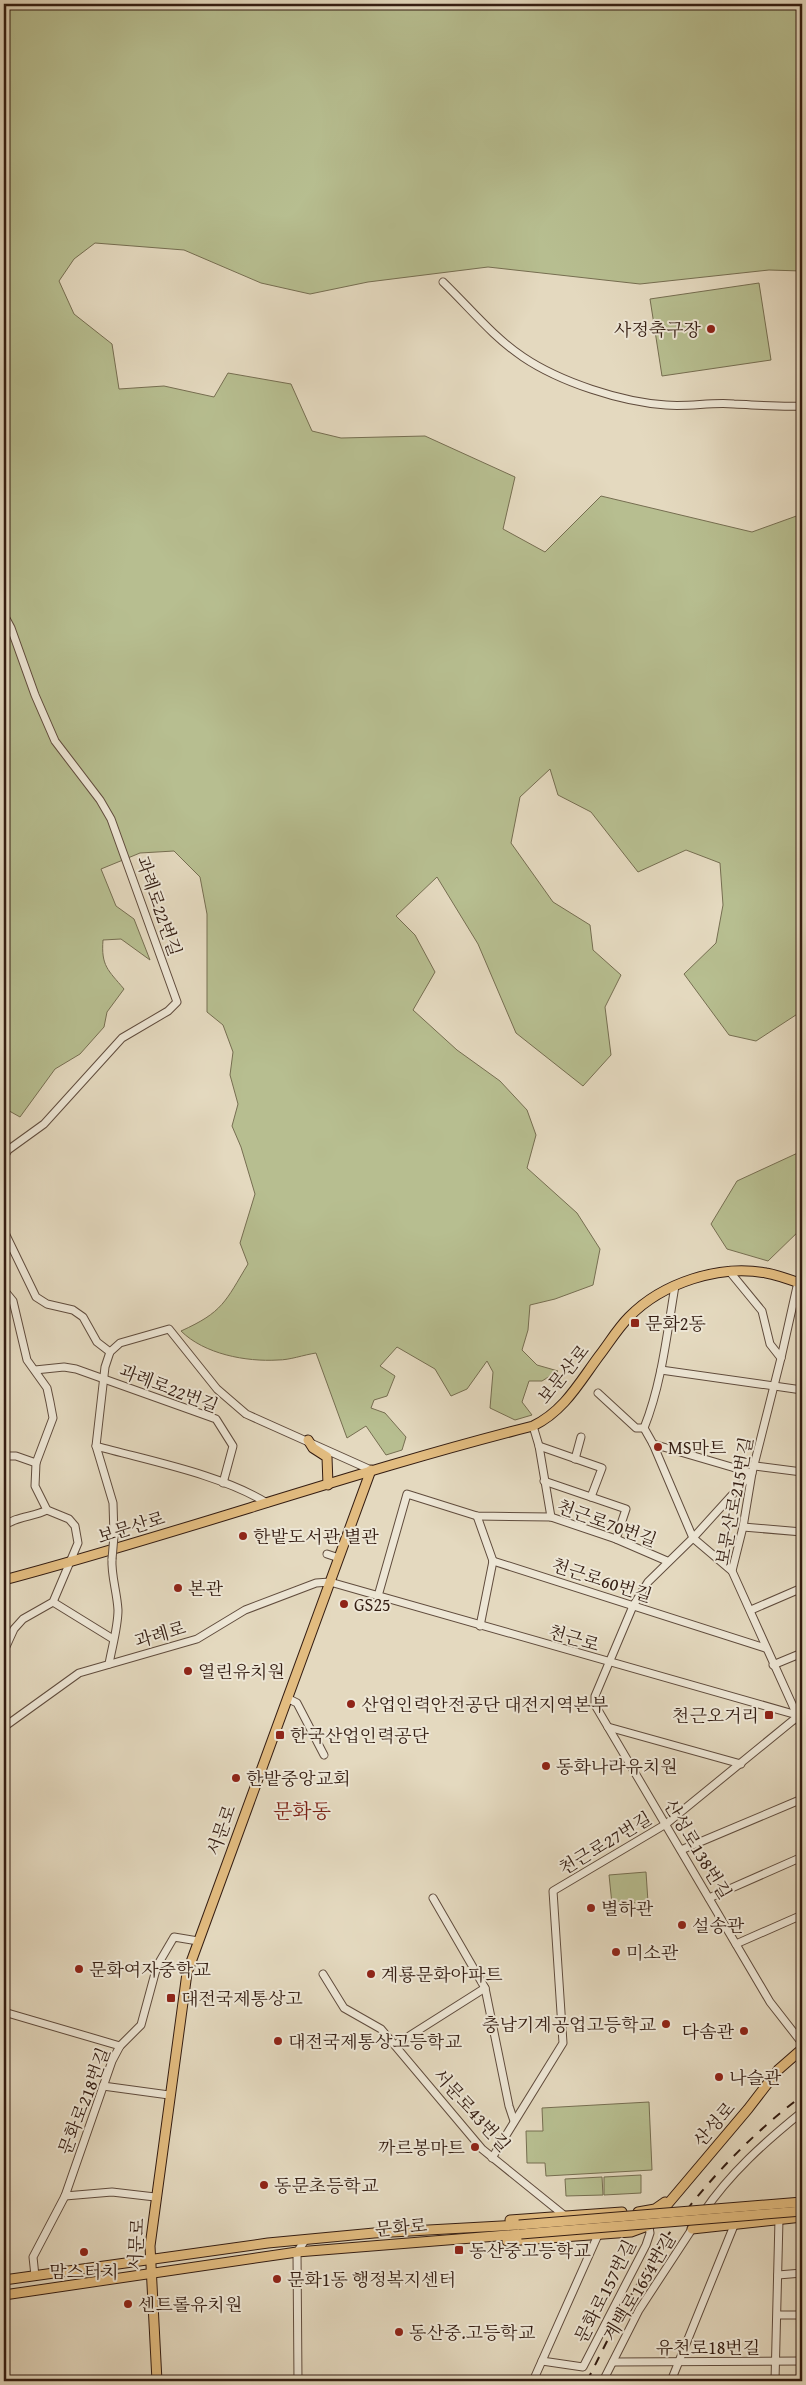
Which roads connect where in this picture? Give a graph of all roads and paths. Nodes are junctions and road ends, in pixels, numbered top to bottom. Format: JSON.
{"nodes":[{"id":1,"x":443,"y":282,"type":"dead end"},
{"id":2,"x":802,"y":406,"type":"edge"},
{"id":3,"x":4,"y":615,"type":"edge"},
{"id":4,"x":4,"y":1156,"type":"edge"},
{"id":5,"x":4,"y":1231,"type":"edge"},
{"id":6,"x":730,"y":1272,"type":"junction"},
{"id":7,"x":800,"y":1283,"type":"edge"},
{"id":8,"x":675,"y":1286,"type":"junction"},
{"id":9,"x":4,"y":1290,"type":"edge"},
{"id":10,"x":110,"y":1352,"type":"junction"},
{"id":11,"x":782,"y":1358,"type":"junction"},
{"id":12,"x":34,"y":1370,"type":"junction"},
{"id":13,"x":661,"y":1370,"type":"junction"},
{"id":14,"x":103,"y":1378,"type":"junction"},
{"id":15,"x":773,"y":1385,"type":"junction"},
{"id":16,"x":802,"y":1390,"type":"edge"},
{"id":17,"x":598,"y":1393,"type":"dead end"},
{"id":18,"x":533,"y":1426,"type":"junction"},
{"id":19,"x":644,"y":1428,"type":"junction"},
{"id":20,"x":581,"y":1437,"type":"dead end"},
{"id":21,"x":308,"y":1440,"type":"junction"},
{"id":22,"x":654,"y":1444,"type":"junction"},
{"id":23,"x":96,"y":1446,"type":"junction"},
{"id":24,"x":539,"y":1446,"type":"junction"},
{"id":25,"x":4,"y":1456,"type":"edge"},
{"id":26,"x":575,"y":1459,"type":"junction"},
{"id":27,"x":36,"y":1463,"type":"junction"},
{"id":28,"x":371,"y":1470,"type":"junction"},
{"id":29,"x":754,"y":1470,"type":"junction"},
{"id":30,"x":802,"y":1472,"type":"edge"},
{"id":31,"x":544,"y":1481,"type":"junction"},
{"id":32,"x":222,"y":1483,"type":"junction"},
{"id":33,"x":328,"y":1484,"type":"junction"},
{"id":34,"x":591,"y":1497,"type":"junction"},
{"id":35,"x":266,"y":1503,"type":"junction"},
{"id":36,"x":47,"y":1510,"type":"junction"},
{"id":37,"x":477,"y":1516,"type":"junction"},
{"id":38,"x":551,"y":1517,"type":"junction"},
{"id":39,"x":4,"y":1526,"type":"edge"},
{"id":40,"x":743,"y":1527,"type":"junction"},
{"id":41,"x":802,"y":1532,"type":"edge"},
{"id":42,"x":693,"y":1538,"type":"junction"},
{"id":43,"x":616,"y":1539,"type":"junction"},
{"id":44,"x":327,"y":1554,"type":"dead end"},
{"id":45,"x":338,"y":1558,"type":"junction"},
{"id":46,"x":493,"y":1561,"type":"junction"},
{"id":47,"x":667,"y":1561,"type":"junction"},
{"id":48,"x":71,"y":1562,"type":"junction"},
{"id":49,"x":732,"y":1571,"type":"junction"},
{"id":50,"x":4,"y":1580,"type":"edge"},
{"id":51,"x":330,"y":1582,"type":"junction"},
{"id":52,"x":802,"y":1588,"type":"edge"},
{"id":53,"x":378,"y":1596,"type":"junction"},
{"id":54,"x":53,"y":1602,"type":"junction"},
{"id":55,"x":633,"y":1606,"type":"junction"},
{"id":56,"x":750,"y":1610,"type":"junction"},
{"id":57,"x":480,"y":1626,"type":"junction"},
{"id":58,"x":113,"y":1639,"type":"junction"},
{"id":59,"x":765,"y":1648,"type":"junction"},
{"id":60,"x":4,"y":1651,"type":"edge"},
{"id":61,"x":802,"y":1653,"type":"edge"},
{"id":62,"x":609,"y":1663,"type":"junction"},
{"id":63,"x":109,"y":1664,"type":"junction"},
{"id":64,"x":773,"y":1666,"type":"junction"},
{"id":65,"x":287,"y":1698,"type":"junction"},
{"id":66,"x":799,"y":1714,"type":"edge"},
{"id":67,"x":4,"y":1727,"type":"edge"},
{"id":68,"x":608,"y":1727,"type":"junction"},
{"id":69,"x":802,"y":1729,"type":"edge"},
{"id":70,"x":324,"y":1755,"type":"dead end"},
{"id":71,"x":741,"y":1764,"type":"junction"},
{"id":72,"x":802,"y":1799,"type":"edge"},
{"id":73,"x":666,"y":1824,"type":"junction"},
{"id":74,"x":681,"y":1850,"type":"junction"},
{"id":75,"x":802,"y":1857,"type":"edge"},
{"id":76,"x":433,"y":1898,"type":"dead end"},
{"id":77,"x":709,"y":1898,"type":"junction"},
{"id":78,"x":802,"y":1915,"type":"edge"},
{"id":79,"x":198,"y":1941,"type":"junction"},
{"id":80,"x":736,"y":1944,"type":"junction"},
{"id":81,"x":323,"y":1974,"type":"dead end"},
{"id":82,"x":485,"y":1988,"type":"junction"},
{"id":83,"x":4,"y":2012,"type":"edge"},
{"id":84,"x":802,"y":2043,"type":"edge"},
{"id":85,"x":395,"y":2045,"type":"junction"},
{"id":86,"x":120,"y":2046,"type":"junction"},
{"id":87,"x":802,"y":2049,"type":"edge"},
{"id":88,"x":103,"y":2086,"type":"junction"},
{"id":89,"x":169,"y":2095,"type":"junction"},
{"id":90,"x":802,"y":2112,"type":"edge"},
{"id":91,"x":514,"y":2121,"type":"junction"},
{"id":92,"x":492,"y":2158,"type":"junction"},
{"id":93,"x":65,"y":2196,"type":"junction"},
{"id":94,"x":155,"y":2197,"type":"junction"},
{"id":95,"x":671,"y":2198,"type":"junction"},
{"id":96,"x":802,"y":2200,"type":"edge"},
{"id":97,"x":645,"y":2211,"type":"junction"},
{"id":98,"x":704,"y":2211,"type":"junction"},
{"id":99,"x":802,"y":2211,"type":"edge"},
{"id":100,"x":565,"y":2216,"type":"junction"},
{"id":101,"x":802,"y":2216,"type":"edge"},
{"id":102,"x":779,"y":2219,"type":"junction"},
{"id":103,"x":735,"y":2223,"type":"junction"},
{"id":104,"x":650,"y":2225,"type":"junction"},
{"id":105,"x":495,"y":2227,"type":"junction"},
{"id":106,"x":520,"y":2229,"type":"junction"},
{"id":107,"x":692,"y":2229,"type":"junction"},
{"id":108,"x":598,"y":2235,"type":"junction"},
{"id":109,"x":479,"y":2237,"type":"junction"},
{"id":110,"x":306,"y":2239,"type":"junction"},
{"id":111,"x":297,"y":2252,"type":"junction"},
{"id":112,"x":150,"y":2260,"type":"junction"},
{"id":113,"x":150,"y":2273,"type":"junction"},
{"id":114,"x":802,"y":2273,"type":"edge"},
{"id":115,"x":778,"y":2275,"type":"junction"},
{"id":116,"x":35,"y":2276,"type":"junction"},
{"id":117,"x":4,"y":2280,"type":"edge"},
{"id":118,"x":4,"y":2295,"type":"edge"},
{"id":119,"x":778,"y":2315,"type":"junction"},
{"id":120,"x":802,"y":2315,"type":"edge"},
{"id":121,"x":542,"y":2361,"type":"junction"},
{"id":122,"x":776,"y":2361,"type":"junction"},
{"id":123,"x":802,"y":2361,"type":"edge"},
{"id":124,"x":613,"y":2362,"type":"junction"},
{"id":125,"x":680,"y":2362,"type":"junction"},
{"id":126,"x":157,"y":2381,"type":"edge"},
{"id":127,"x":298,"y":2381,"type":"edge"},
{"id":128,"x":533,"y":2381,"type":"edge"},
{"id":129,"x":603,"y":2381,"type":"edge"},
{"id":130,"x":671,"y":2381,"type":"edge"},
{"id":131,"x":775,"y":2381,"type":"edge"}],
"edges":[{"from":1,"to":2,"type":"street"},
{"from":3,"to":4,"type":"street","name":"과례로22번길"},
{"from":5,"to":10,"type":"street","name":"과례로22번길"},
{"from":6,"to":7,"type":"main road","name":"보문산로"},
{"from":6,"to":8,"type":"main road","name":"보문산로"},
{"from":6,"to":11,"type":"street"},
{"from":7,"to":11,"type":"street","name":"보문산로215번길"},
{"from":8,"to":13,"type":"street"},
{"from":8,"to":18,"type":"main road","name":"보문산로"},
{"from":9,"to":12,"type":"street"},
{"from":10,"to":14,"type":"street","name":"과례로22번길"},
{"from":10,"to":21,"type":"street","name":"과례로22번길"},
{"from":11,"to":15,"type":"street","name":"보문산로215번길"},
{"from":12,"to":14,"type":"street","name":"과례로22번길"},
{"from":12,"to":27,"type":"street"},
{"from":13,"to":15,"type":"street"},
{"from":13,"to":19,"type":"street"},
{"from":14,"to":23,"type":"street","name":"과례로22번길"},
{"from":14,"to":32,"type":"street","name":"과례로22번길"},
{"from":15,"to":16,"type":"street"},
{"from":15,"to":29,"type":"street","name":"보문산로215번길"},
{"from":17,"to":19,"type":"street"},
{"from":18,"to":24,"type":"street"},
{"from":18,"to":28,"type":"main road","name":"보문산로"},
{"from":19,"to":22,"type":"street"},
{"from":20,"to":26,"type":"street"},
{"from":21,"to":28,"type":"street"},
{"from":21,"to":33,"type":"main road"},
{"from":22,"to":29,"type":"street"},
{"from":22,"to":42,"type":"street"},
{"from":23,"to":32,"type":"street"},
{"from":23,"to":58,"type":"street","name":"과례로22번길","bridge":true},
{"from":24,"to":26,"type":"street"},
{"from":24,"to":31,"type":"street"},
{"from":25,"to":27,"type":"street"},
{"from":26,"to":34,"type":"street"},
{"from":27,"to":36,"type":"street"},
{"from":28,"to":33,"type":"main road","name":"보문산로"},
{"from":28,"to":45,"type":"main road","name":"서문로"},
{"from":29,"to":30,"type":"street"},
{"from":29,"to":40,"type":"street","name":"보문산로215번길"},
{"from":29,"to":42,"type":"street","name":"산성로138번길"},
{"from":31,"to":34,"type":"street"},
{"from":31,"to":38,"type":"street"},
{"from":32,"to":35,"type":"street"},
{"from":33,"to":35,"type":"main road","name":"보문산로"},
{"from":34,"to":43,"type":"street"},
{"from":35,"to":48,"type":"main road","name":"보문산로"},
{"from":36,"to":39,"type":"street"},
{"from":36,"to":48,"type":"street"},
{"from":37,"to":38,"type":"street","name":"천근로70번길"},
{"from":37,"to":46,"type":"street"},
{"from":37,"to":53,"type":"street","name":"천근로70번길"},
{"from":38,"to":43,"type":"street","name":"천근로70번길"},
{"from":40,"to":41,"type":"street"},
{"from":40,"to":49,"type":"street","name":"보문산로215번길"},
{"from":42,"to":47,"type":"street","name":"산성로138번길"},
{"from":42,"to":49,"type":"street"},
{"from":43,"to":47,"type":"street","name":"천근로70번길"},
{"from":44,"to":45,"type":"street"},
{"from":45,"to":51,"type":"main road","name":"서문로"},
{"from":46,"to":55,"type":"street","name":"천근로60번길"},
{"from":46,"to":57,"type":"street"},
{"from":47,"to":55,"type":"street","name":"산성로138번길"},
{"from":48,"to":50,"type":"main road","name":"보문산로"},
{"from":48,"to":54,"type":"street"},
{"from":49,"to":56,"type":"street","name":"보문산로215번길"},
{"from":51,"to":53,"type":"street","name":"천근로"},
{"from":51,"to":63,"type":"street","name":"과례로"},
{"from":51,"to":65,"type":"main road","name":"서문로"},
{"from":52,"to":56,"type":"street"},
{"from":53,"to":57,"type":"street","name":"천근로"},
{"from":54,"to":58,"type":"street"},
{"from":54,"to":60,"type":"street"},
{"from":55,"to":59,"type":"street","name":"천근로60번길"},
{"from":55,"to":62,"type":"street","name":"산성로138번길"},
{"from":56,"to":59,"type":"street","name":"보문산로215번길"},
{"from":57,"to":62,"type":"street","name":"천근로"},
{"from":58,"to":63,"type":"street"},
{"from":59,"to":64,"type":"street","name":"보문산로215번길"},
{"from":61,"to":64,"type":"street"},
{"from":62,"to":66,"type":"street","name":"천근로"},
{"from":62,"to":68,"type":"street","name":"산성로138번길"},
{"from":63,"to":67,"type":"street","name":"과례로"},
{"from":64,"to":66,"type":"street","name":"보문산로215번길"},
{"from":65,"to":70,"type":"street"},
{"from":65,"to":79,"type":"main road","name":"서문로"},
{"from":66,"to":69,"type":"street"},
{"from":66,"to":71,"type":"street","name":"천근로27번길"},
{"from":68,"to":71,"type":"street"},
{"from":68,"to":73,"type":"street","name":"산성로138번길"},
{"from":71,"to":73,"type":"street","name":"천근로27번길"},
{"from":72,"to":74,"type":"street"},
{"from":73,"to":74,"type":"street","name":"산성로138번길"},
{"from":73,"to":91,"type":"street","name":"천근로27번길"},
{"from":74,"to":77,"type":"street","name":"산성로138번길"},
{"from":75,"to":77,"type":"street"},
{"from":76,"to":82,"type":"street"},
{"from":77,"to":80,"type":"street","name":"산성로138번길"},
{"from":78,"to":80,"type":"street"},
{"from":79,"to":86,"type":"street","name":"문화로218번길"},
{"from":79,"to":89,"type":"main road","name":"서문로"},
{"from":80,"to":84,"type":"street","name":"산성로138번길"},
{"from":81,"to":85,"type":"street","name":"서문로43번길"},
{"from":82,"to":85,"type":"street"},
{"from":82,"to":91,"type":"street"},
{"from":83,"to":86,"type":"street"},
{"from":85,"to":92,"type":"street","name":"서문로43번길"},
{"from":86,"to":88,"type":"street","name":"문화로218번길"},
{"from":87,"to":95,"type":"main road","name":"산성로"},
{"from":88,"to":89,"type":"street"},
{"from":88,"to":93,"type":"street","name":"문화로218번길"},
{"from":89,"to":94,"type":"main road","name":"서문로"},
{"from":90,"to":98,"type":"street","name":"계백로1654번길"},
{"from":91,"to":92,"type":"street"},
{"from":92,"to":100,"type":"street","name":"서문로43번길"},
{"from":93,"to":94,"type":"street","name":"서문로"},
{"from":93,"to":116,"type":"street","name":"문화로218번길"},
{"from":94,"to":112,"type":"main road","name":"서문로"},
{"from":95,"to":97,"type":"main road"},
{"from":95,"to":104,"type":"main road","name":"산성로"},
{"from":96,"to":98,"type":"main road"},
{"from":96,"to":106,"type":"main road","name":"문화로","bridge":true},
{"from":97,"to":100,"type":"main road"},
{"from":97,"to":104,"type":"street","name":"문화로157번길"},
{"from":98,"to":107,"type":"street","name":"계백로1654번길"},
{"from":99,"to":106,"type":"main road","name":"문화로","bridge":true},
{"from":100,"to":105,"type":"main road"},
{"from":101,"to":102,"type":"main road"},
{"from":102,"to":103,"type":"main road"},
{"from":102,"to":115,"type":"street"},
{"from":103,"to":107,"type":"main road"},
{"from":103,"to":125,"type":"street"},
{"from":104,"to":108,"type":"main road"},
{"from":104,"to":121,"type":"street","name":"문화로157번길"},
{"from":105,"to":106,"type":"main road","name":"문화로"},
{"from":105,"to":110,"type":"main road","name":"문화로"},
{"from":106,"to":109,"type":"main road","name":"문화로"},
{"from":107,"to":124,"type":"street","name":"계백로1654번길"},
{"from":108,"to":109,"type":"main road"},
{"from":108,"to":121,"type":"street"},
{"from":109,"to":111,"type":"main road","name":"문화로"},
{"from":110,"to":111,"type":"street"},
{"from":110,"to":112,"type":"main road","name":"문화로"},
{"from":111,"to":113,"type":"main road","name":"문화로"},
{"from":111,"to":127,"type":"street"},
{"from":112,"to":113,"type":"main road","name":"서문로"},
{"from":112,"to":116,"type":"main road","name":"문화로"},
{"from":113,"to":118,"type":"main road","name":"문화로"},
{"from":113,"to":126,"type":"main road","name":"서문로"},
{"from":114,"to":115,"type":"street"},
{"from":115,"to":119,"type":"street"},
{"from":116,"to":117,"type":"main road","name":"문화로"},
{"from":119,"to":120,"type":"street"},
{"from":119,"to":122,"type":"street"},
{"from":121,"to":128,"type":"street"},
{"from":122,"to":123,"type":"street","name":"유천로18번길"},
{"from":122,"to":125,"type":"street","name":"유천로18번길"},
{"from":122,"to":131,"type":"street"},
{"from":124,"to":125,"type":"street","name":"유천로18번길"},
{"from":124,"to":129,"type":"street","name":"계백로1654번길"},
{"from":125,"to":130,"type":"street"}]}
